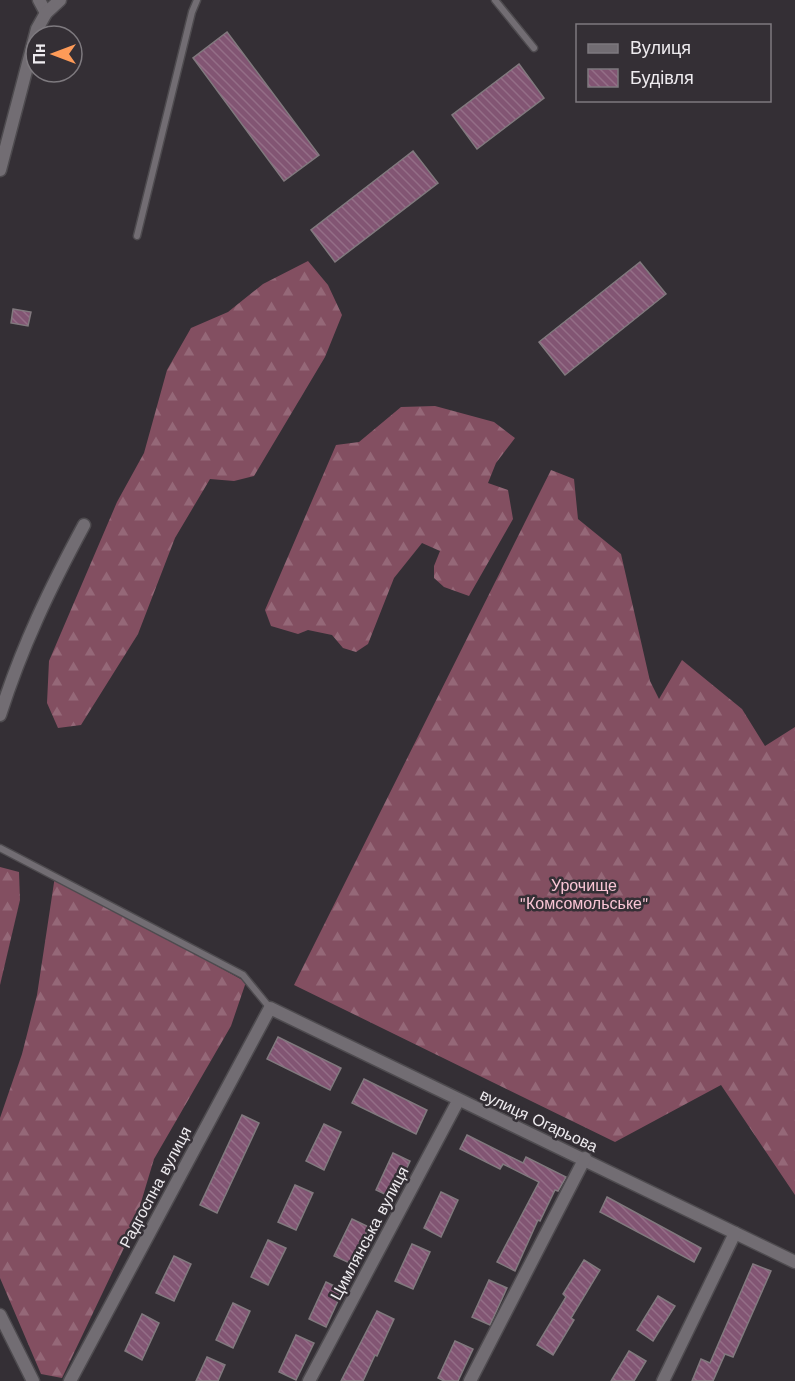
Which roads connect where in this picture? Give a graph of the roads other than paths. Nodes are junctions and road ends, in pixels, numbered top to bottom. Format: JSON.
{"nodes":[{"id":1,"x":39,"y":0,"type":"edge"},
{"id":2,"x":60,"y":0,"type":"edge"},
{"id":3,"x":197,"y":0,"type":"edge"},
{"id":4,"x":495,"y":0,"type":"edge"},
{"id":5,"x":46,"y":13,"type":"junction"},
{"id":6,"x":534,"y":48,"type":"dead end"},
{"id":7,"x":0,"y":170,"type":"edge"},
{"id":8,"x":137,"y":236,"type":"dead end"},
{"id":9,"x":84,"y":525,"type":"dead end"},
{"id":10,"x":0,"y":715,"type":"edge"},
{"id":11,"x":0,"y":848,"type":"edge"},
{"id":12,"x":270,"y":1008,"type":"junction"},
{"id":13,"x":458,"y":1101,"type":"junction"},
{"id":14,"x":585,"y":1158,"type":"junction"},
{"id":15,"x":735,"y":1233,"type":"junction"},
{"id":16,"x":795,"y":1262,"type":"edge"},
{"id":17,"x":0,"y":1315,"type":"edge"},
{"id":18,"x":33,"y":1381,"type":"edge"},
{"id":19,"x":70,"y":1381,"type":"edge"},
{"id":20,"x":309,"y":1381,"type":"edge"},
{"id":21,"x":470,"y":1381,"type":"edge"},
{"id":22,"x":663,"y":1381,"type":"edge"}],
"edges":[{"from":1,"to":5,"type":"street"},
{"from":2,"to":5,"type":"street"},
{"from":3,"to":8,"type":"lane"},
{"from":4,"to":6,"type":"lane"},
{"from":5,"to":7,"type":"street"},
{"from":9,"to":10,"type":"street"},
{"from":11,"to":12,"type":"lane"},
{"from":12,"to":13,"type":"street","name":"вулиця Огарьова"},
{"from":12,"to":19,"type":"street","name":"Радгоспна вулиця"},
{"from":13,"to":14,"type":"street","name":"вулиця Огарьова"},
{"from":13,"to":20,"type":"street","name":"Цимлянська вулиця"},
{"from":14,"to":15,"type":"street","name":"вулиця Огарьова"},
{"from":14,"to":21,"type":"street"},
{"from":15,"to":16,"type":"street","name":"вулиця Огарьова"},
{"from":15,"to":22,"type":"street"},
{"from":17,"to":18,"type":"street"}]}
